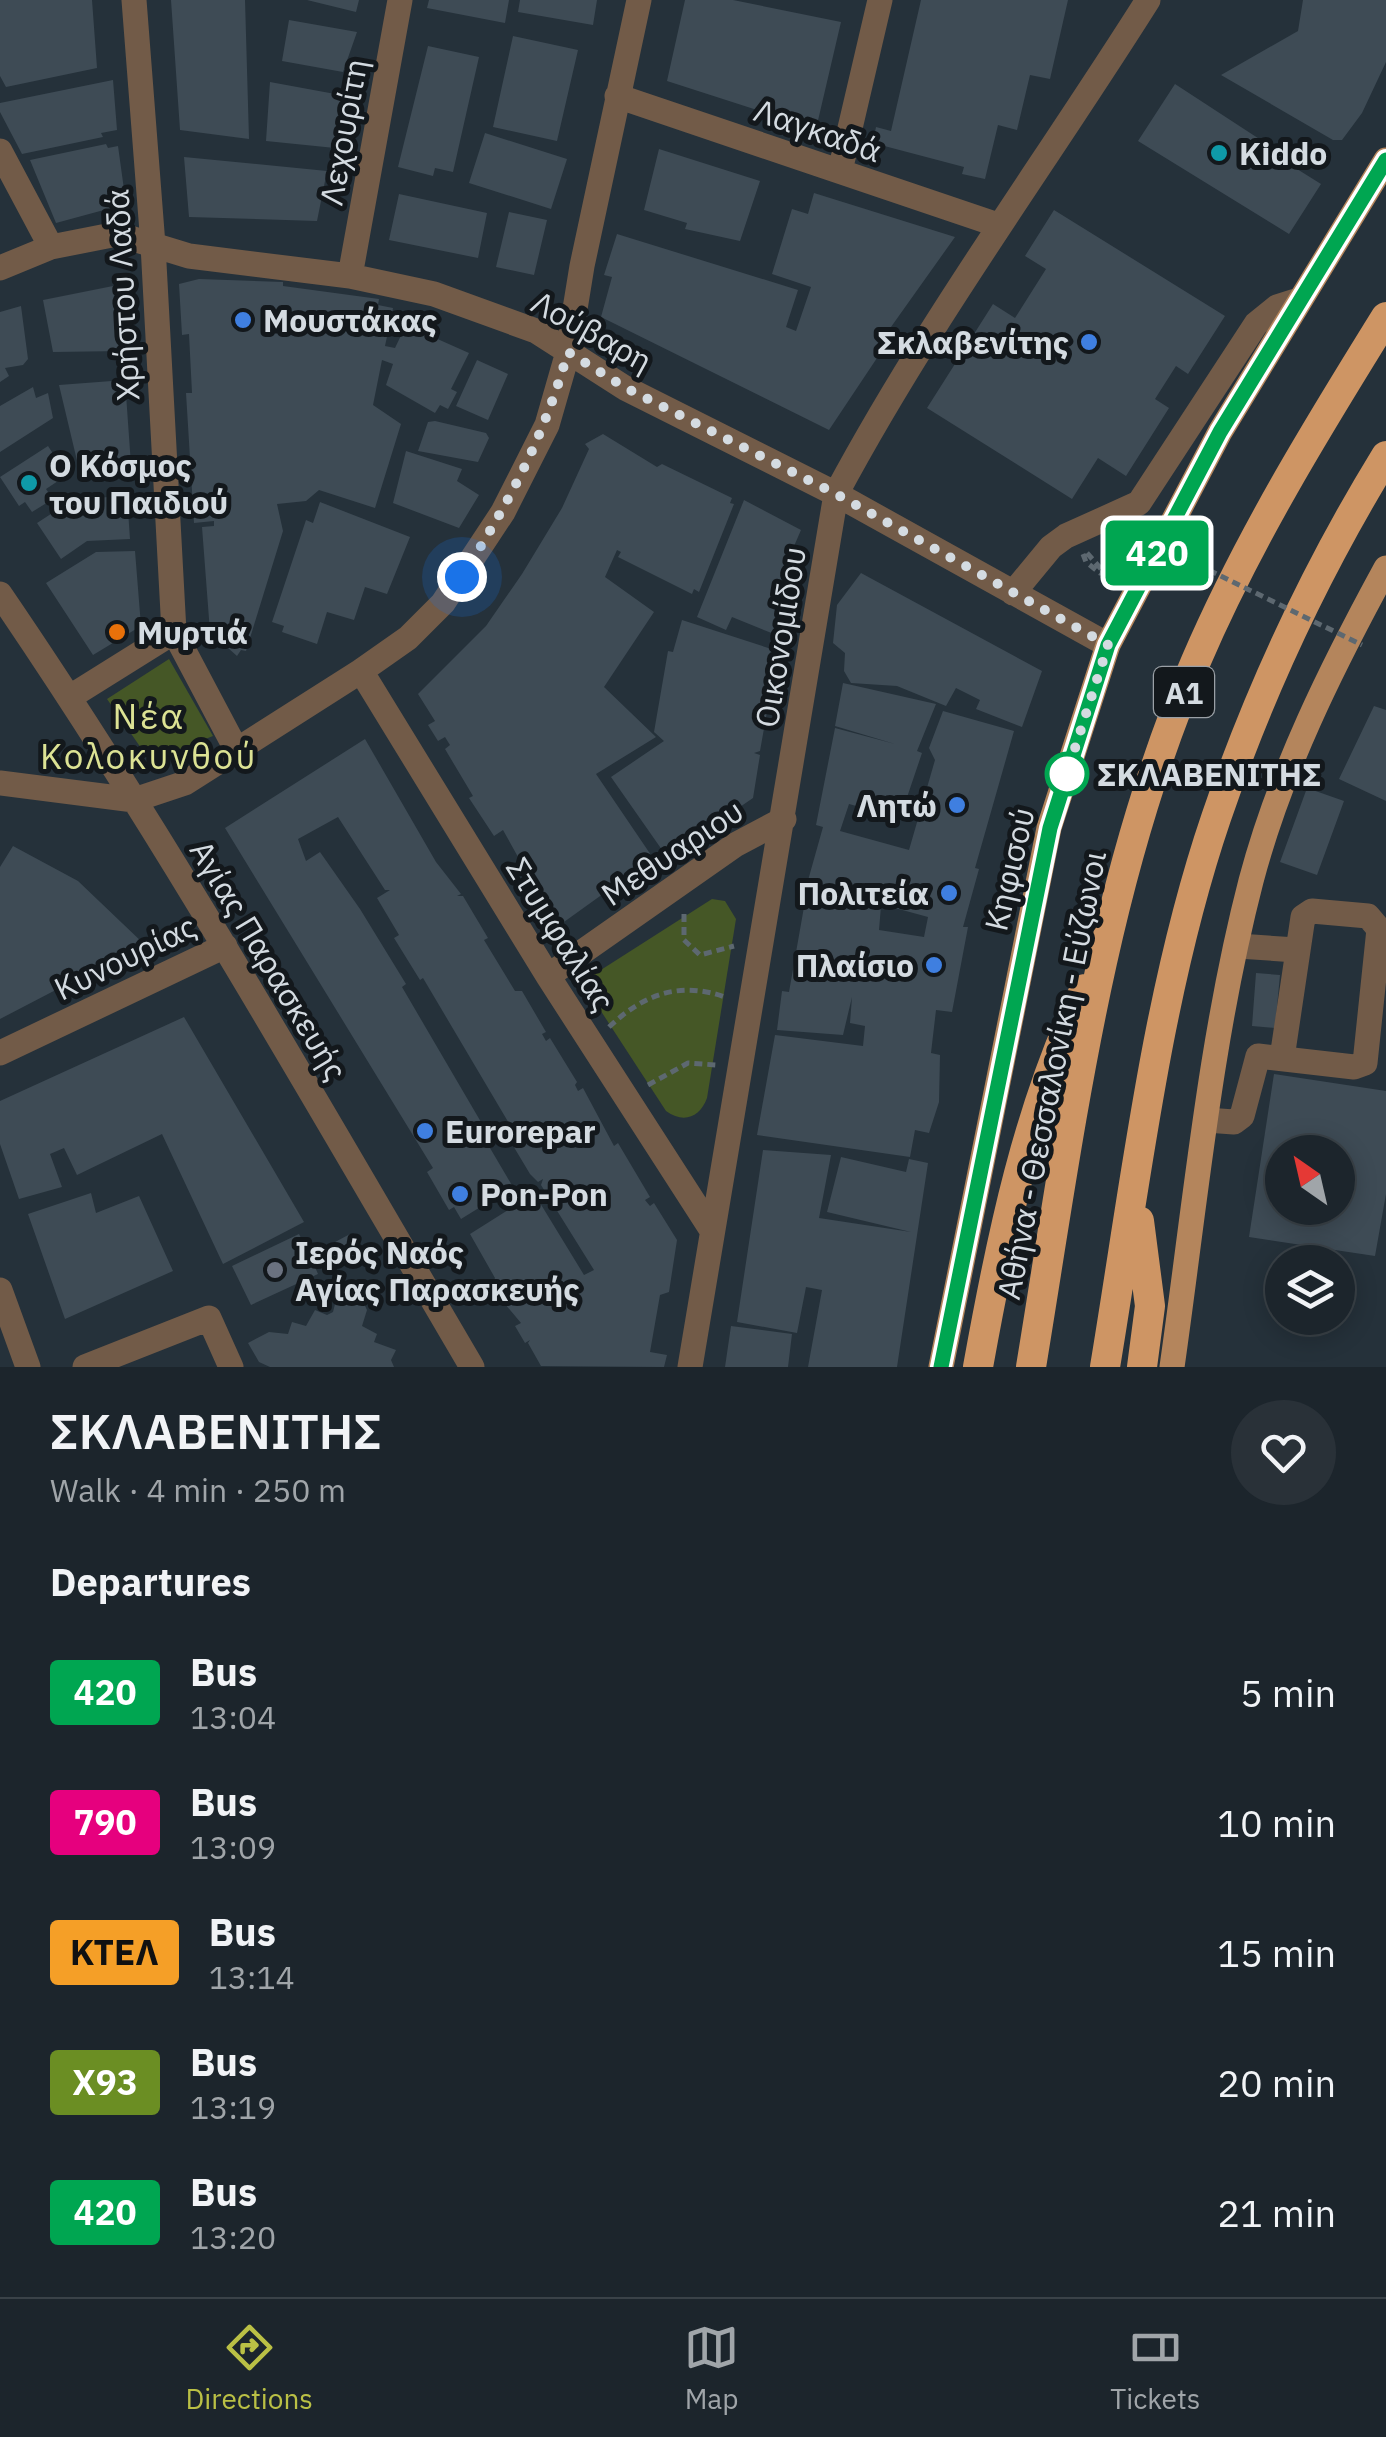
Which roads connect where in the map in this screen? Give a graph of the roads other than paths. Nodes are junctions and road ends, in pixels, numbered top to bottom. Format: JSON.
{"nodes":[{"id":1,"x":134,"y":0,"type":"edge"},
{"id":2,"x":400,"y":0,"type":"edge"},
{"id":3,"x":639,"y":0,"type":"edge"},
{"id":4,"x":880,"y":0,"type":"edge"},
{"id":5,"x":1148,"y":0,"type":"edge"},
{"id":6,"x":617,"y":96,"type":"junction"},
{"id":7,"x":0,"y":151,"type":"edge"},
{"id":8,"x":1386,"y":160,"type":"edge"},
{"id":9,"x":840,"y":171,"type":"junction"},
{"id":10,"x":998,"y":225,"type":"junction"},
{"id":11,"x":153,"y":245,"type":"junction"},
{"id":12,"x":51,"y":247,"type":"junction"},
{"id":13,"x":0,"y":268,"type":"edge"},
{"id":14,"x":350,"y":276,"type":"junction"},
{"id":15,"x":1299,"y":300,"type":"junction"},
{"id":16,"x":1386,"y":317,"type":"edge"},
{"id":17,"x":568,"y":352,"type":"junction"},
{"id":18,"x":1386,"y":456,"type":"edge"},
{"id":19,"x":1190,"y":488,"type":"junction"},
{"id":20,"x":836,"y":494,"type":"junction"},
{"id":21,"x":1142,"y":514,"type":"junction"},
{"id":22,"x":1386,"y":568,"type":"edge"},
{"id":23,"x":1013,"y":592,"type":"junction"},
{"id":24,"x":0,"y":594,"type":"edge"},
{"id":25,"x":174,"y":632,"type":"junction"},
{"id":26,"x":1108,"y":645,"type":"junction"},
{"id":27,"x":362,"y":670,"type":"junction"},
{"id":28,"x":70,"y":696,"type":"junction"},
{"id":29,"x":237,"y":751,"type":"junction"},
{"id":30,"x":0,"y":783,"type":"edge"},
{"id":31,"x":134,"y":800,"type":"junction"},
{"id":32,"x":784,"y":819,"type":"junction"},
{"id":33,"x":1111,"y":937,"type":"junction"},
{"id":34,"x":225,"y":946,"type":"junction"},
{"id":35,"x":1238,"y":946,"type":"junction"},
{"id":36,"x":1296,"y":950,"type":"junction"},
{"id":37,"x":548,"y":976,"type":"junction"},
{"id":38,"x":0,"y":1053,"type":"edge"},
{"id":39,"x":1282,"y":1058,"type":"junction"},
{"id":40,"x":1206,"y":1120,"type":"junction"},
{"id":41,"x":1135,"y":1186,"type":"junction"},
{"id":42,"x":711,"y":1228,"type":"junction"},
{"id":43,"x":0,"y":1290,"type":"edge"},
{"id":44,"x":28,"y":1367,"type":"edge"},
{"id":45,"x":85,"y":1367,"type":"edge"},
{"id":46,"x":231,"y":1367,"type":"edge"},
{"id":47,"x":472,"y":1367,"type":"edge"},
{"id":48,"x":690,"y":1367,"type":"edge"},
{"id":49,"x":940,"y":1367,"type":"edge"},
{"id":50,"x":978,"y":1367,"type":"edge"},
{"id":51,"x":1031,"y":1367,"type":"edge"},
{"id":52,"x":1105,"y":1367,"type":"edge"},
{"id":53,"x":1142,"y":1367,"type":"edge"},
{"id":54,"x":1172,"y":1367,"type":"edge"}],
"edges":[{"from":1,"to":11,"type":"street","name":"Χρήστου Λαδά"},
{"from":2,"to":14,"type":"street","name":"Λεχουρίτη"},
{"from":3,"to":6,"type":"street"},
{"from":4,"to":9,"type":"street"},
{"from":5,"to":10,"type":"street","name":"Οικονομίδου"},
{"from":6,"to":9,"type":"street","name":"Λαγκαδά"},
{"from":6,"to":17,"type":"street"},
{"from":7,"to":12,"type":"street"},
{"from":8,"to":15,"type":"main road","name":"Κηφισού"},
{"from":9,"to":10,"type":"street","name":"Λαγκαδά"},
{"from":10,"to":20,"type":"street","name":"Οικονομίδου"},
{"from":11,"to":12,"type":"street","name":"Λούβαρη"},
{"from":11,"to":14,"type":"street","name":"Λούβαρη"},
{"from":11,"to":25,"type":"street","name":"Χρήστου Λαδά"},
{"from":12,"to":13,"type":"street","name":"Λούβαρη"},
{"from":14,"to":17,"type":"street","name":"Λούβαρη"},
{"from":15,"to":19,"type":"main road","name":"Κηφισού"},
{"from":15,"to":21,"type":"street"},
{"from":16,"to":33,"type":"highway","name":"Αθήνα - Θεσσαλονίκη - Εύζωνοι","number":"Α1"},
{"from":17,"to":20,"type":"street","name":"Λούβαρη"},
{"from":17,"to":27,"type":"street"},
{"from":18,"to":41,"type":"highway","number":"Α1"},
{"from":19,"to":21,"type":"street"},
{"from":19,"to":26,"type":"main road","name":"Κηφισού"},
{"from":20,"to":23,"type":"street","name":"Λούβαρη"},
{"from":20,"to":32,"type":"street","name":"Οικονομίδου"},
{"from":21,"to":23,"type":"street"},
{"from":22,"to":35,"type":"main road"},
{"from":23,"to":26,"type":"street","name":"Λούβαρη"},
{"from":24,"to":28,"type":"street","name":"Αγίας Παρασκευής"},
{"from":25,"to":28,"type":"street"},
{"from":25,"to":29,"type":"street","name":"Χρήστου Λαδά"},
{"from":26,"to":49,"type":"main road","name":"Κηφισού"},
{"from":27,"to":29,"type":"street"},
{"from":27,"to":37,"type":"street","name":"Στυμφαλίας"},
{"from":28,"to":31,"type":"street","name":"Αγίας Παρασκευής"},
{"from":29,"to":31,"type":"street"},
{"from":30,"to":31,"type":"street"},
{"from":31,"to":34,"type":"street","name":"Αγίας Παρασκευής"},
{"from":32,"to":37,"type":"street","name":"Μεθυαριου"},
{"from":32,"to":42,"type":"street","name":"Οικονομίδου"},
{"from":33,"to":50,"type":"highway"},
{"from":33,"to":51,"type":"highway","name":"Αθήνα - Θεσσαλονίκη - Εύζωνοι","number":"Α1"},
{"from":34,"to":38,"type":"street","name":"Κυνουρίας"},
{"from":34,"to":47,"type":"street","name":"Αγίας Παρασκευής"},
{"from":35,"to":36,"type":"street"},
{"from":35,"to":40,"type":"main road"},
{"from":36,"to":39,"type":"street"},
{"from":36,"to":39,"type":"street"},
{"from":37,"to":42,"type":"street","name":"Στυμφαλίας"},
{"from":39,"to":40,"type":"street"},
{"from":40,"to":54,"type":"main road"},
{"from":41,"to":52,"type":"highway","number":"Α1"},
{"from":41,"to":53,"type":"highway"},
{"from":42,"to":48,"type":"street","name":"Οικονομίδου"},
{"from":43,"to":44,"type":"street"},
{"from":45,"to":46,"type":"street"}]}
